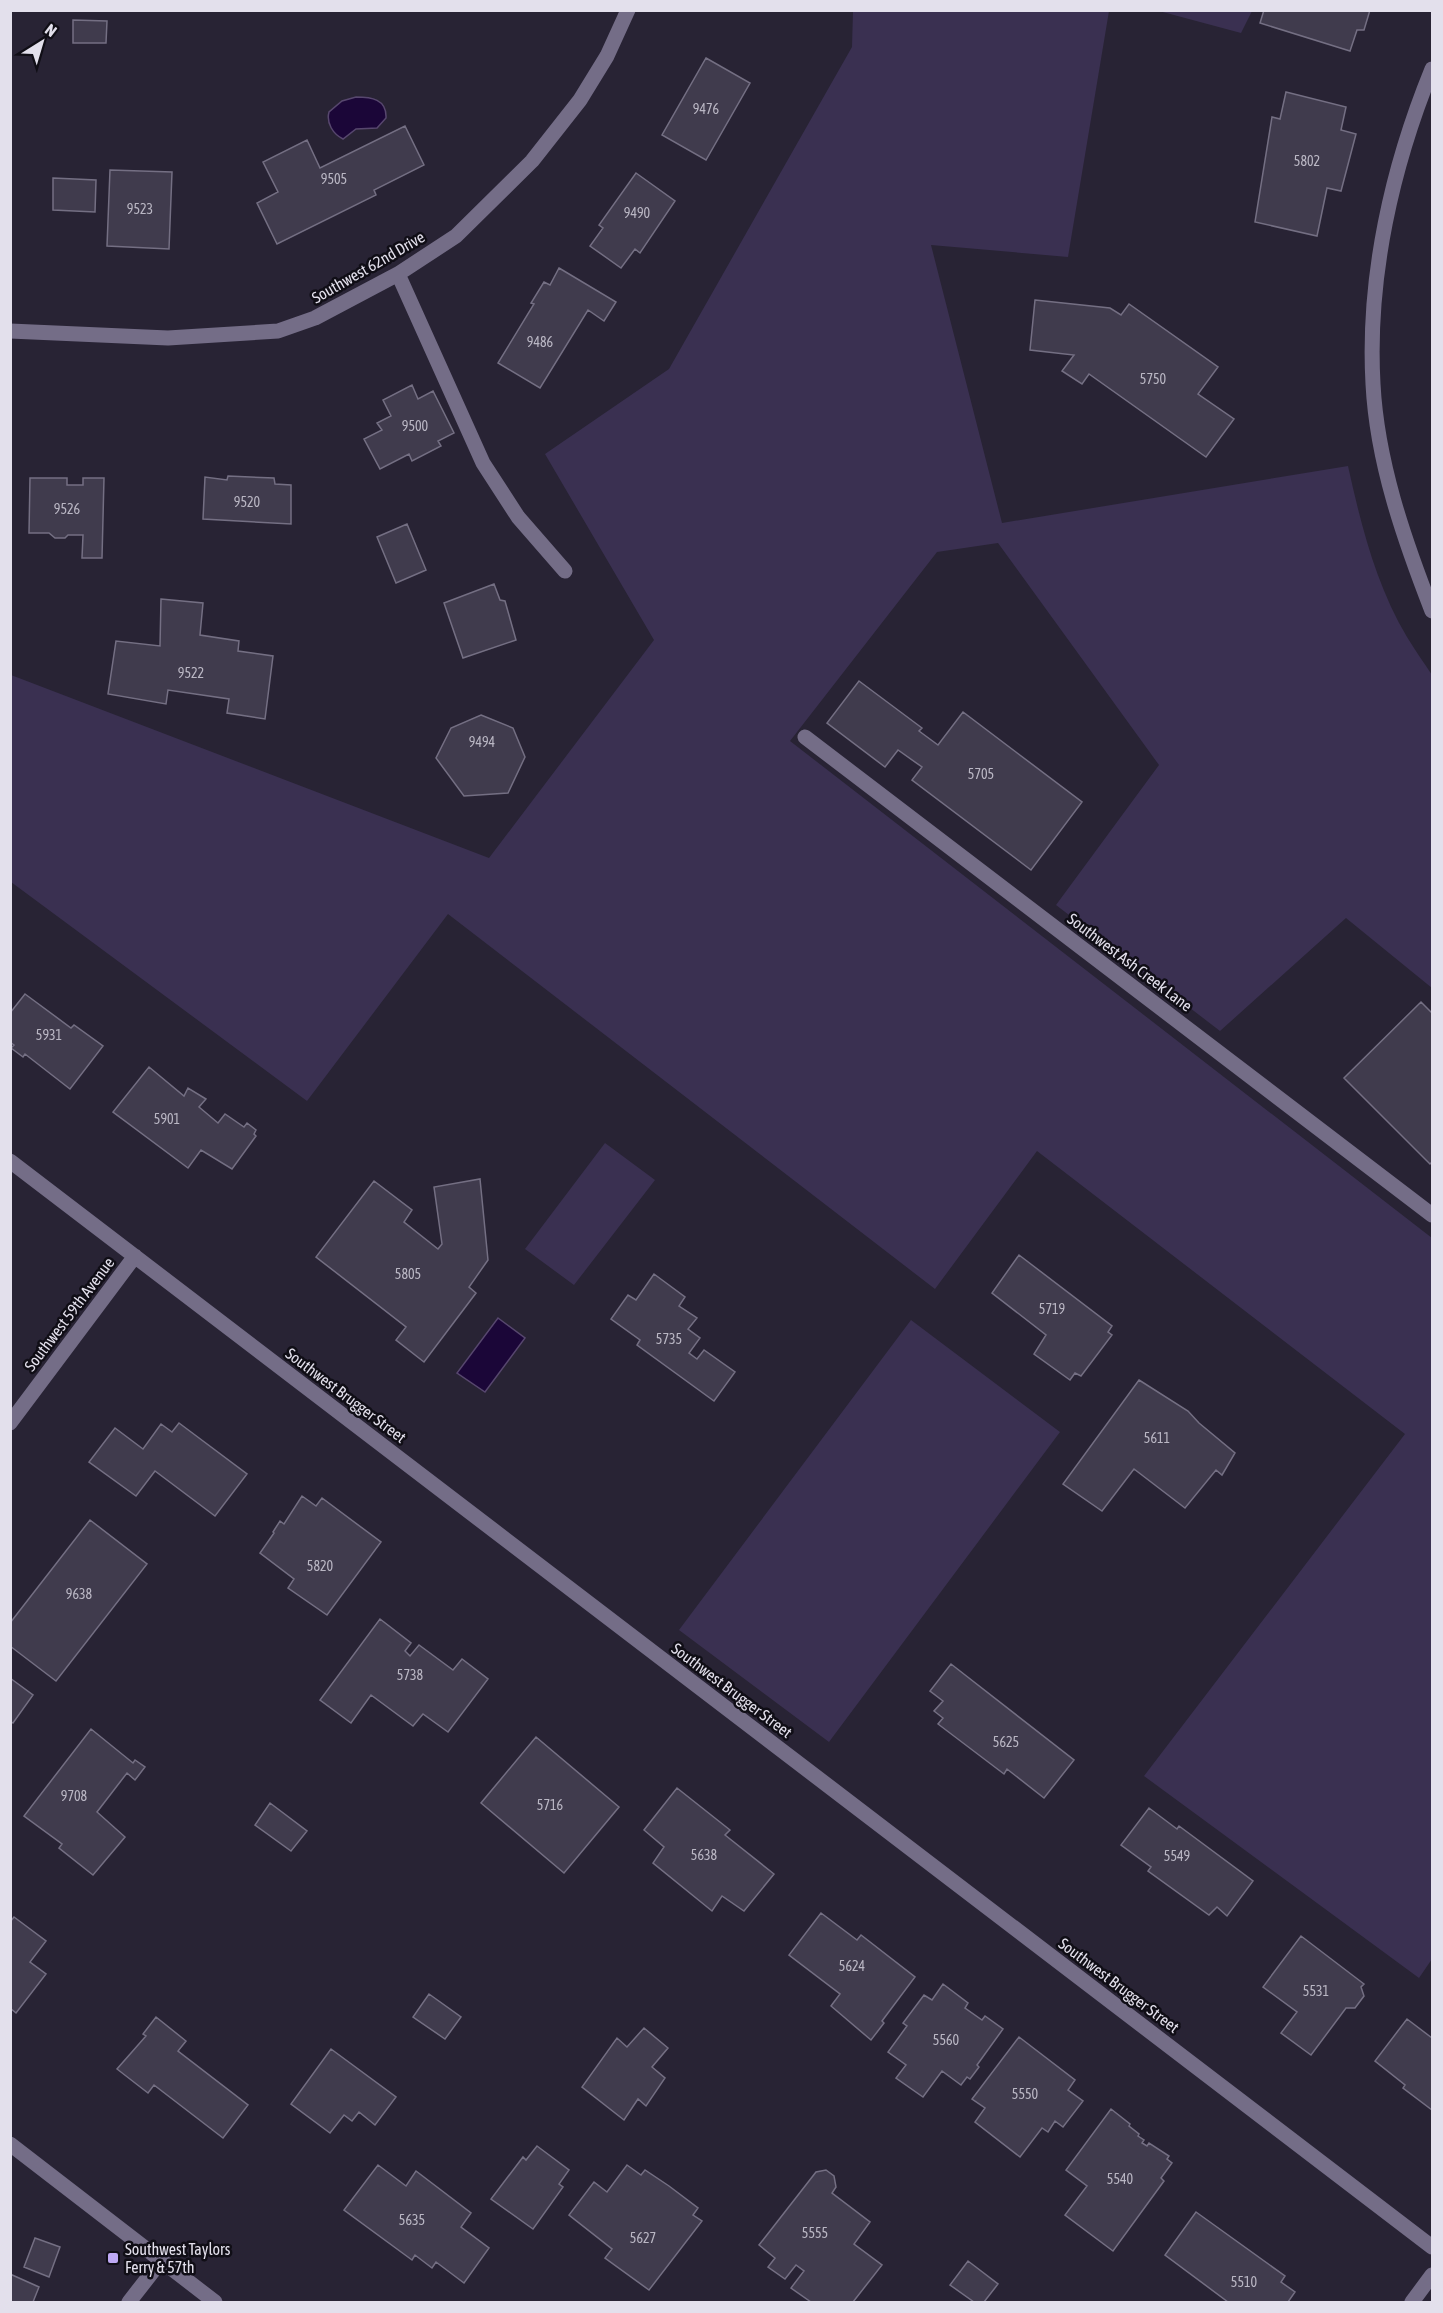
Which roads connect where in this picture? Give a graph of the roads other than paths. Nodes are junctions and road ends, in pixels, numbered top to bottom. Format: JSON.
{"nodes":[{"id":1,"x":628,"y":10,"type":"edge"},
{"id":2,"x":1432,"y":69,"type":"edge"},
{"id":3,"x":398,"y":274,"type":"junction"},
{"id":4,"x":10,"y":331,"type":"edge"},
{"id":5,"x":565,"y":571,"type":"dead end"},
{"id":6,"x":1432,"y":611,"type":"edge"},
{"id":7,"x":805,"y":737,"type":"dead end"},
{"id":8,"x":10,"y":1161,"type":"edge"},
{"id":9,"x":1432,"y":1215,"type":"edge"},
{"id":10,"x":135,"y":1256,"type":"junction"},
{"id":11,"x":10,"y":1423,"type":"edge"},
{"id":12,"x":10,"y":2144,"type":"edge"},
{"id":13,"x":1432,"y":2247,"type":"edge"},
{"id":14,"x":161,"y":2261,"type":"junction"},
{"id":15,"x":1432,"y":2276,"type":"edge"},
{"id":16,"x":129,"y":2302,"type":"edge"},
{"id":17,"x":215,"y":2302,"type":"edge"},
{"id":18,"x":1412,"y":2302,"type":"edge"}],
"edges":[{"from":1,"to":3,"type":"street","name":"Southwest 62nd Drive"},
{"from":2,"to":6,"type":"street"},
{"from":3,"to":4,"type":"street","name":"Southwest 62nd Drive"},
{"from":3,"to":5,"type":"street"},
{"from":7,"to":9,"type":"street","name":"Southwest Ash Creek Lane"},
{"from":8,"to":10,"type":"street","name":"Southwest Brugger Street"},
{"from":10,"to":11,"type":"street","name":"Southwest 59th Avenue"},
{"from":10,"to":13,"type":"street","name":"Southwest Brugger Street"},
{"from":12,"to":14,"type":"street"},
{"from":14,"to":16,"type":"street"},
{"from":14,"to":17,"type":"street"},
{"from":15,"to":18,"type":"street"}]}
